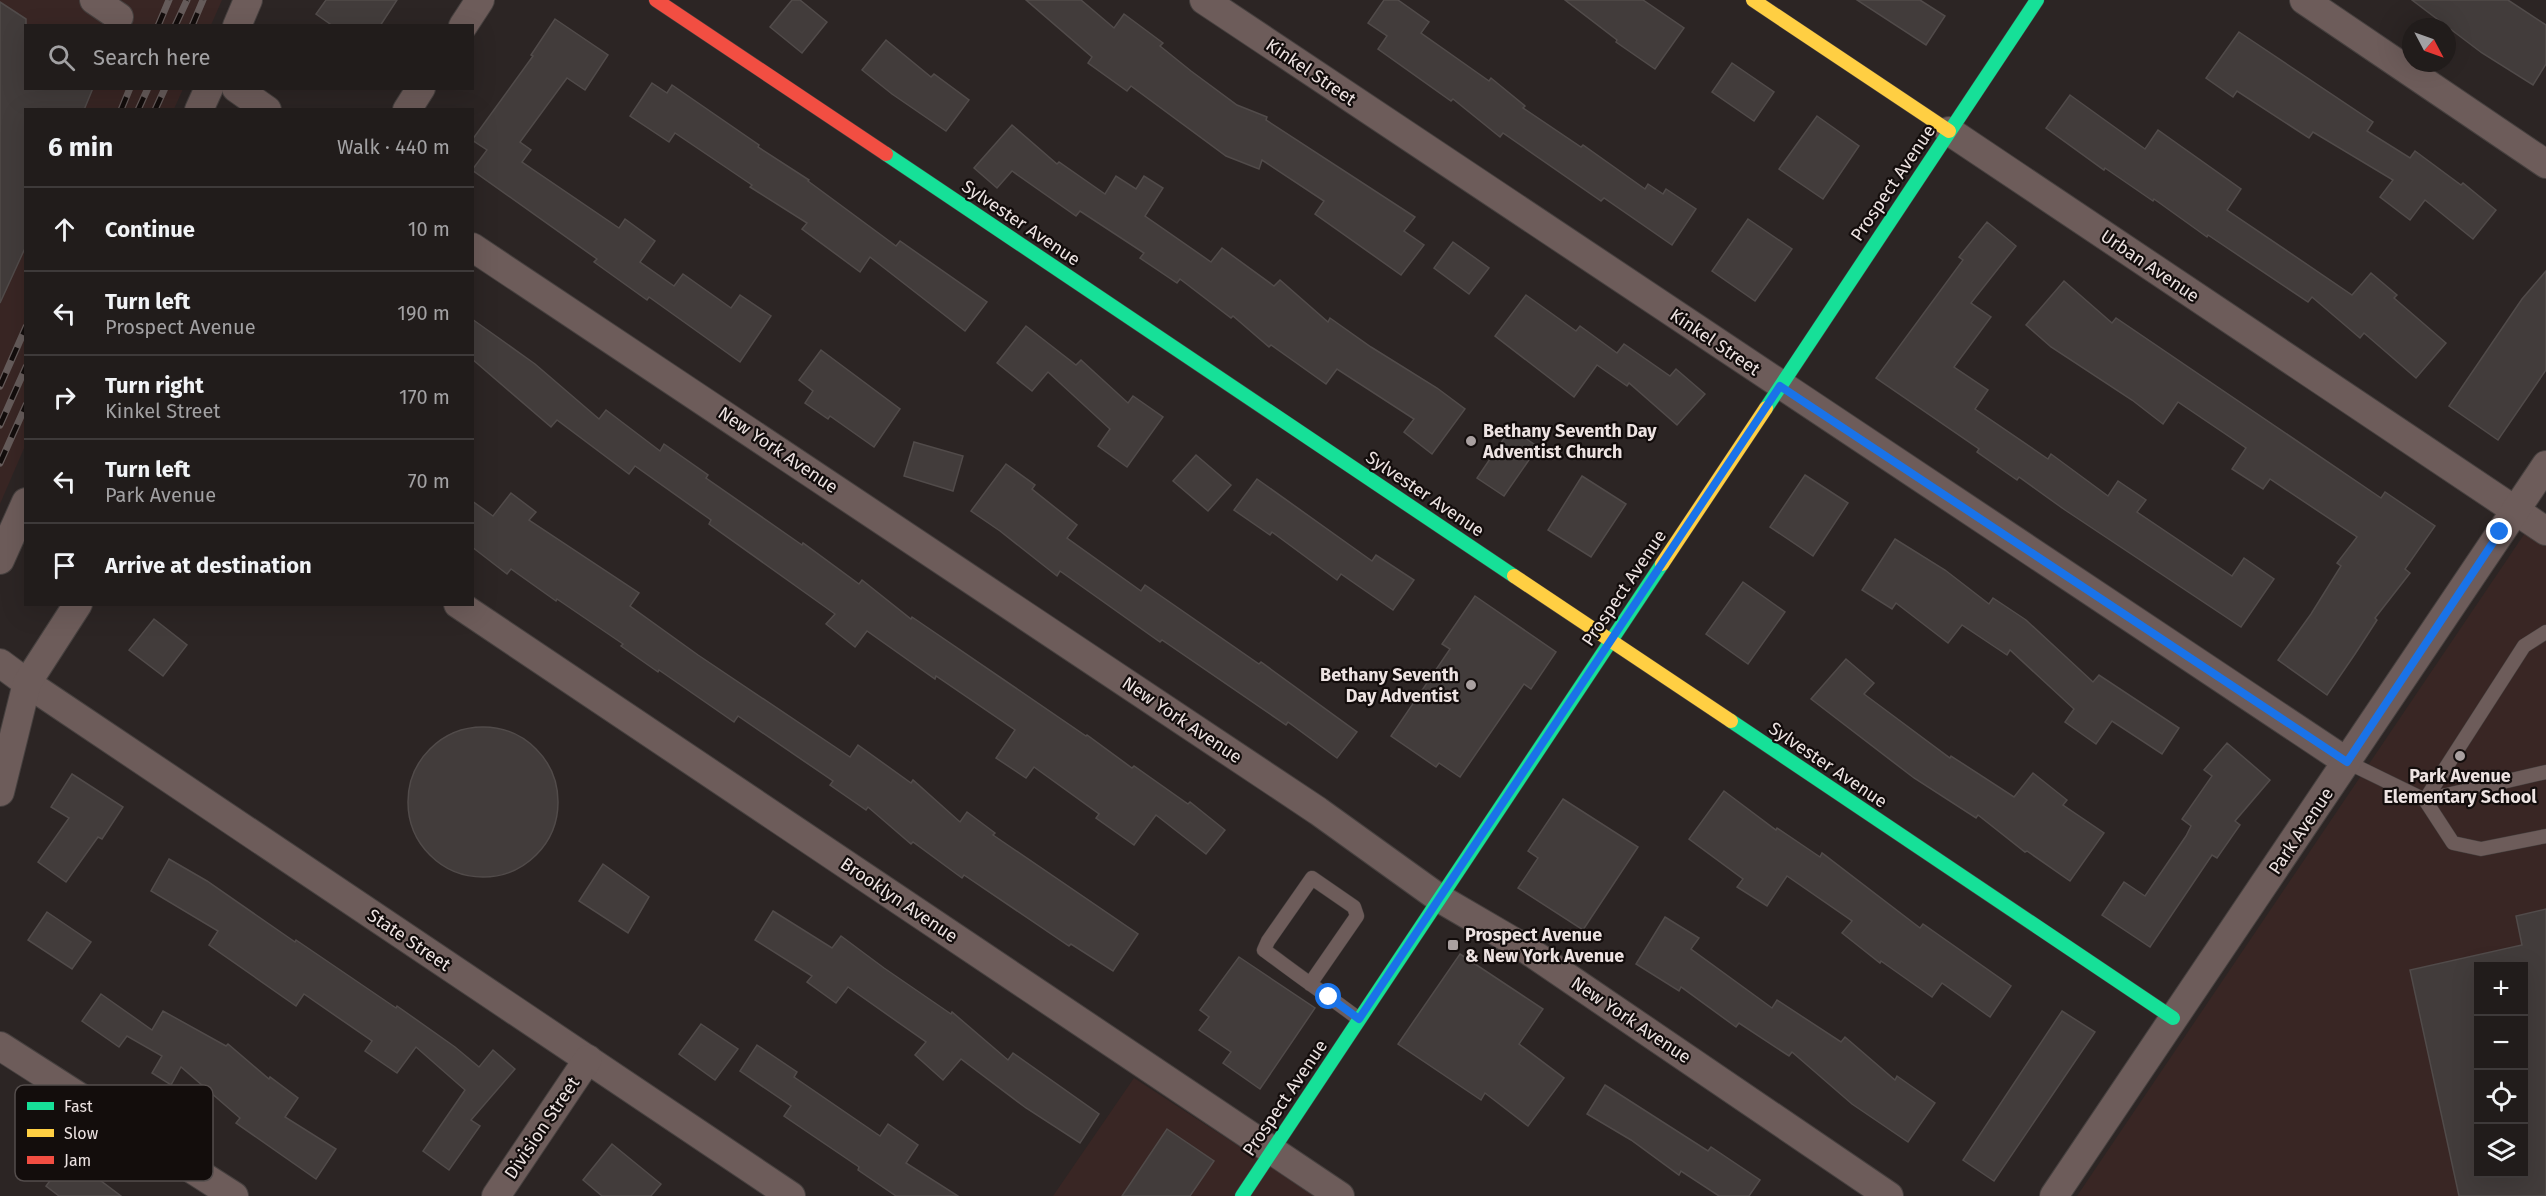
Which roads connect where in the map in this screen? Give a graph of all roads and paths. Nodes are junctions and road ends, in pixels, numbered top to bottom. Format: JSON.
{"nodes":[{"id":1,"x":94,"y":0,"type":"edge"},
{"id":2,"x":248,"y":0,"type":"edge"},
{"id":3,"x":480,"y":0,"type":"edge"},
{"id":4,"x":656,"y":0,"type":"edge"},
{"id":5,"x":1204,"y":0,"type":"edge"},
{"id":6,"x":1753,"y":0,"type":"edge"},
{"id":7,"x":2037,"y":0,"type":"edge"},
{"id":8,"x":2304,"y":0,"type":"edge"},
{"id":9,"x":119,"y":17,"type":"dead end"},
{"id":10,"x":238,"y":24,"type":"edge"},
{"id":11,"x":464,"y":24,"type":"edge"},
{"id":12,"x":208,"y":90,"type":"edge"},
{"id":13,"x":239,"y":90,"type":"edge"},
{"id":14,"x":420,"y":90,"type":"edge"},
{"id":15,"x":200,"y":108,"type":"edge"},
{"id":16,"x":264,"y":108,"type":"edge"},
{"id":17,"x":408,"y":108,"type":"edge"},
{"id":18,"x":1949,"y":131,"type":"junction"},
{"id":19,"x":2546,"y":164,"type":"edge"},
{"id":20,"x":474,"y":248,"type":"edge"},
{"id":21,"x":1780,"y":386,"type":"junction"},
{"id":22,"x":2546,"y":465,"type":"edge"},
{"id":23,"x":24,"y":506,"type":"edge"},
{"id":24,"x":2515,"y":510,"type":"junction"},
{"id":25,"x":2546,"y":531,"type":"edge"},
{"id":26,"x":0,"y":560,"type":"edge"},
{"id":27,"x":77,"y":606,"type":"edge"},
{"id":28,"x":461,"y":606,"type":"edge"},
{"id":29,"x":2546,"y":632,"type":"edge"},
{"id":30,"x":1611,"y":640,"type":"junction"},
{"id":31,"x":0,"y":663,"type":"edge"},
{"id":32,"x":27,"y":683,"type":"junction"},
{"id":33,"x":2347,"y":762,"type":"junction"},
{"id":34,"x":2546,"y":771,"type":"edge"},
{"id":35,"x":0,"y":792,"type":"edge"},
{"id":36,"x":2425,"y":800,"type":"junction"},
{"id":37,"x":2546,"y":836,"type":"edge"},
{"id":38,"x":1439,"y":898,"type":"junction"},
{"id":39,"x":1310,"y":984,"type":"junction"},
{"id":40,"x":2174,"y":1018,"type":"junction"},
{"id":41,"x":1359,"y":1019,"type":"junction"},
{"id":42,"x":0,"y":1046,"type":"edge"},
{"id":43,"x":588,"y":1059,"type":"junction"},
{"id":44,"x":61,"y":1085,"type":"edge"},
{"id":45,"x":1272,"y":1150,"type":"junction"},
{"id":46,"x":211,"y":1181,"type":"edge"},
{"id":47,"x":234,"y":1196,"type":"edge"},
{"id":48,"x":496,"y":1196,"type":"edge"},
{"id":49,"x":791,"y":1196,"type":"edge"},
{"id":50,"x":1242,"y":1196,"type":"edge"},
{"id":51,"x":1340,"y":1196,"type":"edge"},
{"id":52,"x":1889,"y":1196,"type":"edge"},
{"id":53,"x":2054,"y":1196,"type":"edge"}],
"edges":[{"from":1,"to":9,"type":"street"},
{"from":2,"to":10,"type":"street"},
{"from":3,"to":11,"type":"street"},
{"from":4,"to":30,"type":"street","name":"Sylvester Avenue"},
{"from":5,"to":21,"type":"street","name":"Kinkel Street"},
{"from":6,"to":18,"type":"street","name":"Urban Avenue"},
{"from":7,"to":18,"type":"street","name":"Prospect Avenue"},
{"from":8,"to":19,"type":"street"},
{"from":12,"to":15,"type":"street"},
{"from":13,"to":16,"type":"street"},
{"from":14,"to":17,"type":"street"},
{"from":18,"to":21,"type":"street","name":"Prospect Avenue"},
{"from":18,"to":24,"type":"street","name":"Urban Avenue"},
{"from":20,"to":38,"type":"street","name":"New York Avenue"},
{"from":21,"to":30,"type":"street","name":"Prospect Avenue"},
{"from":21,"to":33,"type":"street","name":"Kinkel Street"},
{"from":22,"to":24,"type":"street","name":"Park Avenue"},
{"from":23,"to":26,"type":"street"},
{"from":24,"to":25,"type":"street","name":"Urban Avenue"},
{"from":24,"to":33,"type":"street","name":"Park Avenue"},
{"from":27,"to":32,"type":"street"},
{"from":28,"to":45,"type":"street","name":"Brooklyn Avenue"},
{"from":29,"to":36,"type":"lane"},
{"from":30,"to":38,"type":"street","name":"Prospect Avenue"},
{"from":30,"to":40,"type":"street","name":"Sylvester Avenue"},
{"from":31,"to":32,"type":"street","name":"State Street"},
{"from":32,"to":35,"type":"street"},
{"from":32,"to":43,"type":"street","name":"State Street"},
{"from":33,"to":36,"type":"lane"},
{"from":33,"to":40,"type":"street","name":"Park Avenue"},
{"from":34,"to":36,"type":"lane"},
{"from":36,"to":37,"type":"lane"},
{"from":38,"to":41,"type":"street","name":"Prospect Avenue"},
{"from":38,"to":52,"type":"street","name":"New York Avenue"},
{"from":39,"to":39,"type":"lane"},
{"from":39,"to":41,"type":"lane"},
{"from":40,"to":53,"type":"street","name":"Park Avenue"},
{"from":41,"to":45,"type":"street","name":"Prospect Avenue"},
{"from":42,"to":44,"type":"street"},
{"from":43,"to":48,"type":"street","name":"Division Street"},
{"from":43,"to":49,"type":"street","name":"State Street"},
{"from":45,"to":50,"type":"street","name":"Prospect Avenue"},
{"from":45,"to":51,"type":"street","name":"Brooklyn Avenue"},
{"from":46,"to":47,"type":"street"}]}
